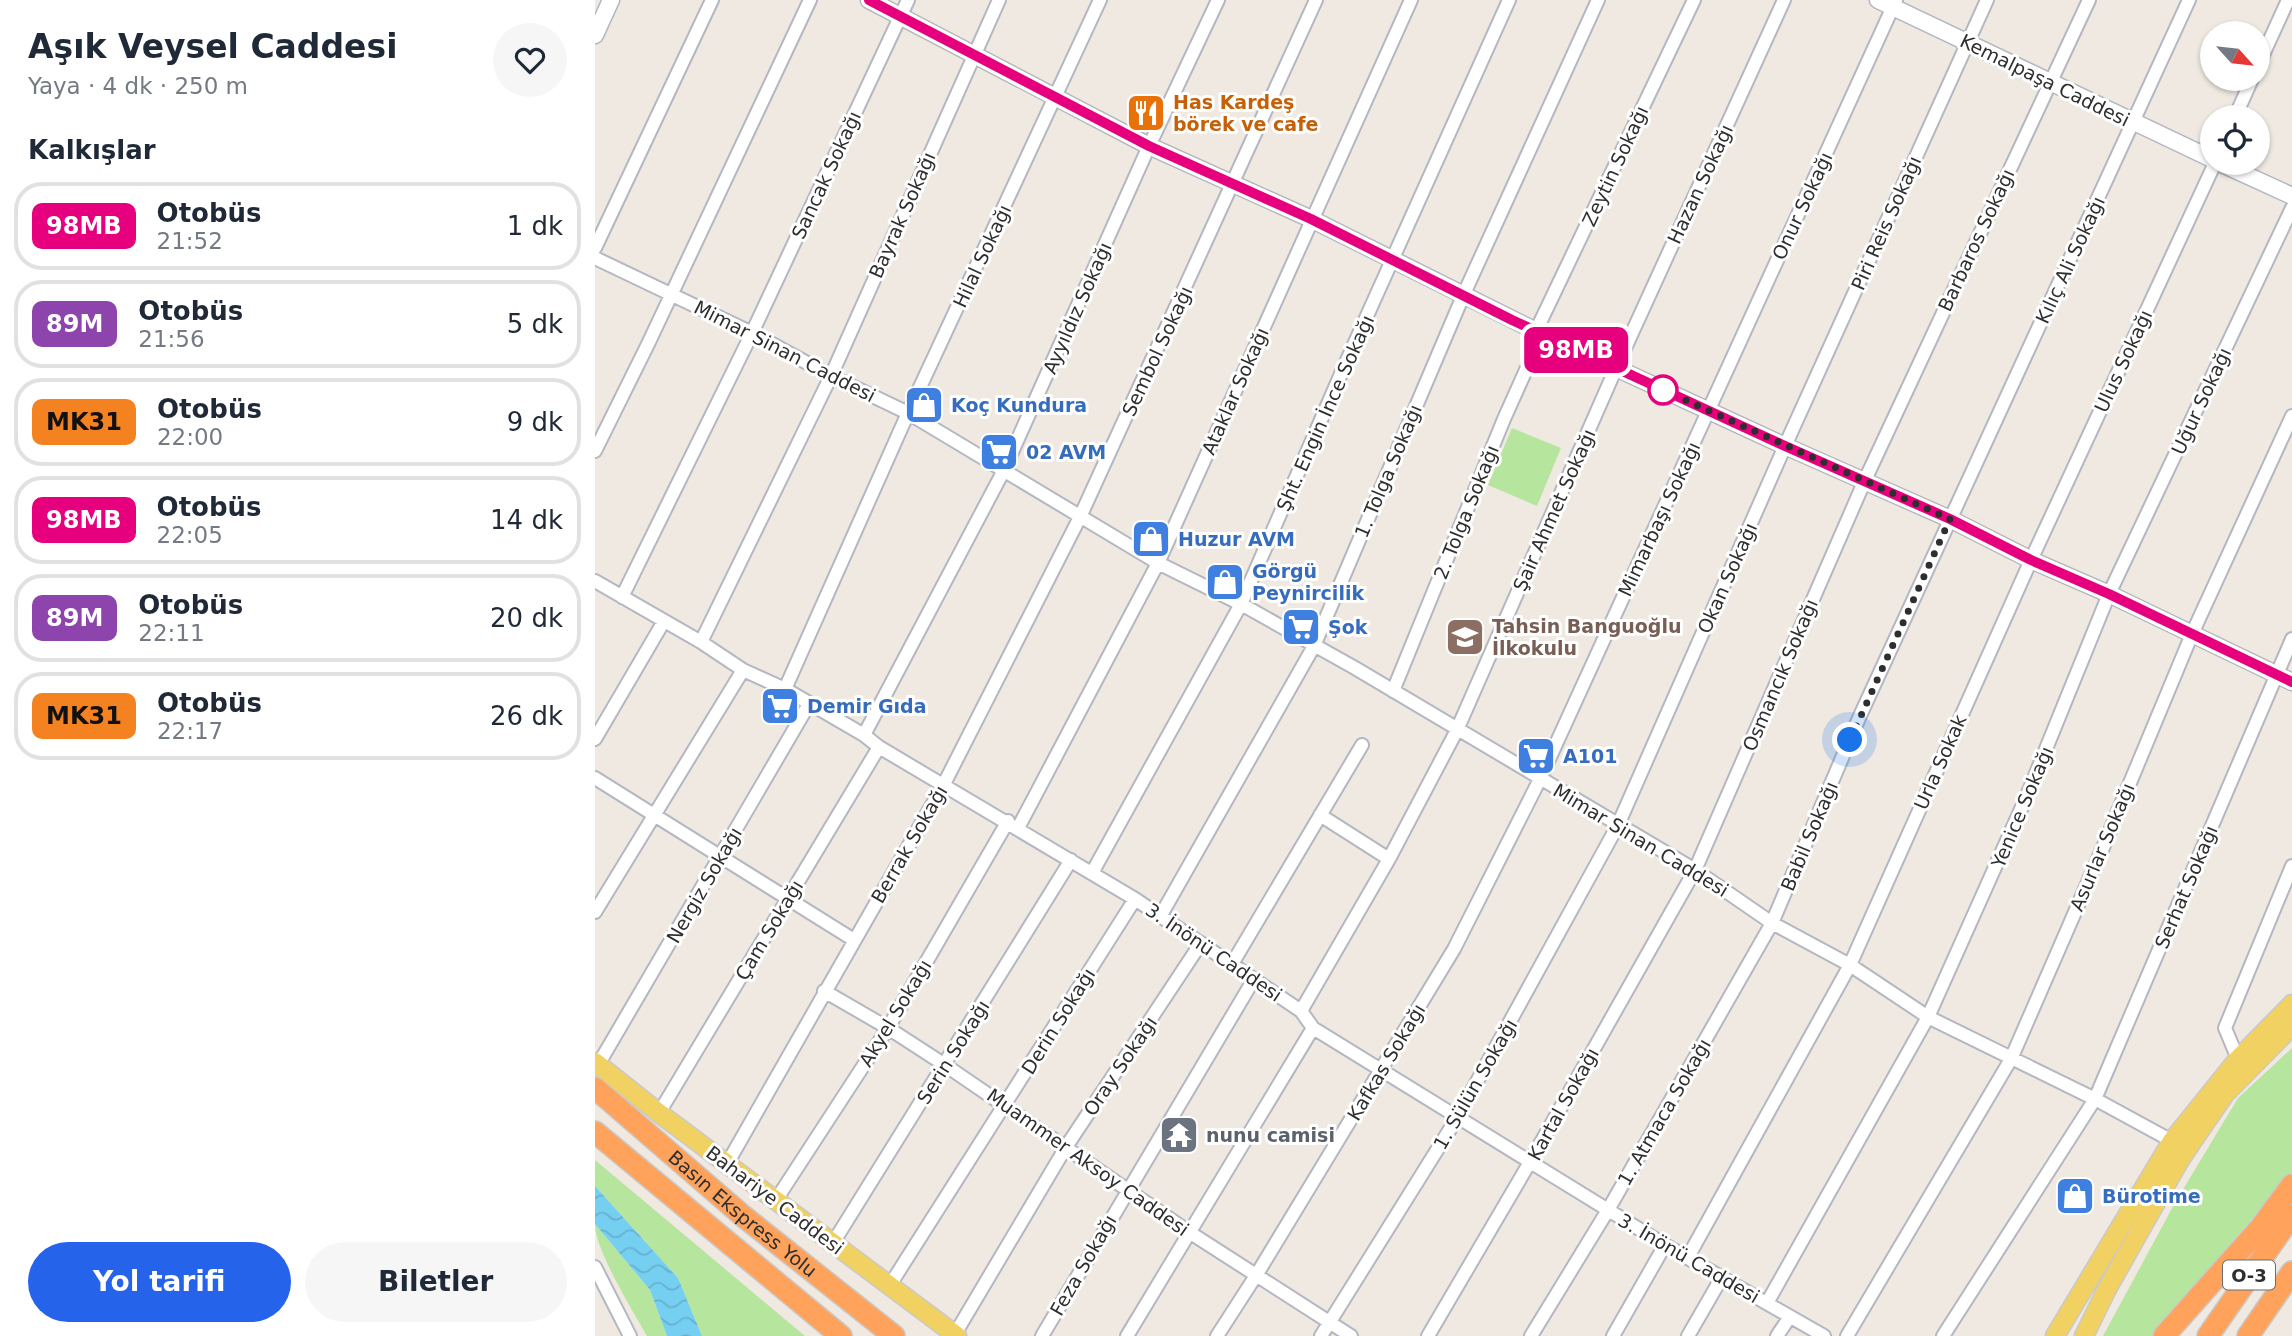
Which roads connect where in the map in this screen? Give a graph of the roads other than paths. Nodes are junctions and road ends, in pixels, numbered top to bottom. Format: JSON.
{"nodes":[{"id":1,"x":611,"y":0,"type":"edge"},
{"id":2,"x":712,"y":0,"type":"edge"},
{"id":3,"x":810,"y":0,"type":"edge"},
{"id":4,"x":869,"y":0,"type":"edge"},
{"id":5,"x":908,"y":0,"type":"edge"},
{"id":6,"x":999,"y":0,"type":"edge"},
{"id":7,"x":1100,"y":0,"type":"edge"},
{"id":8,"x":1218,"y":0,"type":"edge"},
{"id":9,"x":1316,"y":0,"type":"edge"},
{"id":10,"x":1411,"y":0,"type":"edge"},
{"id":11,"x":1509,"y":0,"type":"edge"},
{"id":12,"x":1598,"y":0,"type":"edge"},
{"id":13,"x":1694,"y":0,"type":"edge"},
{"id":14,"x":1784,"y":0,"type":"edge"},
{"id":15,"x":1987,"y":0,"type":"edge"},
{"id":16,"x":2089,"y":0,"type":"edge"},
{"id":17,"x":2189,"y":0,"type":"edge"},
{"id":18,"x":2288,"y":0,"type":"edge"},
{"id":19,"x":1889,"y":2,"type":"edge"},
{"id":20,"x":900,"y":16,"type":"junction"},
{"id":21,"x":595,"y":34,"type":"edge"},
{"id":22,"x":2270,"y":39,"type":"edge"},
{"id":23,"x":1967,"y":42,"type":"junction"},
{"id":24,"x":973,"y":54,"type":"junction"},
{"id":25,"x":2050,"y":81,"type":"junction"},
{"id":26,"x":1056,"y":98,"type":"junction"},
{"id":27,"x":2133,"y":122,"type":"junction"},
{"id":28,"x":1149,"y":146,"type":"junction"},
{"id":29,"x":2200,"y":155,"type":"edge"},
{"id":30,"x":2207,"y":175,"type":"edge"},
{"id":31,"x":2246,"y":175,"type":"edge"},
{"id":32,"x":1234,"y":185,"type":"junction"},
{"id":33,"x":2292,"y":196,"type":"edge"},
{"id":34,"x":2292,"y":208,"type":"edge"},
{"id":35,"x":1311,"y":219,"type":"junction"},
{"id":36,"x":595,"y":248,"type":"edge"},
{"id":37,"x":595,"y":258,"type":"edge"},
{"id":38,"x":1393,"y":261,"type":"junction"},
{"id":39,"x":672,"y":294,"type":"junction"},
{"id":40,"x":1463,"y":296,"type":"junction"},
{"id":41,"x":1536,"y":331,"type":"junction"},
{"id":42,"x":752,"y":333,"type":"junction"},
{"id":43,"x":1616,"y":368,"type":"junction"},
{"id":44,"x":831,"y":376,"type":"junction"},
{"id":45,"x":1708,"y":411,"type":"junction"},
{"id":46,"x":908,"y":413,"type":"junction"},
{"id":47,"x":2292,"y":416,"type":"edge"},
{"id":48,"x":1785,"y":446,"type":"junction"},
{"id":49,"x":595,"y":451,"type":"edge"},
{"id":50,"x":1004,"y":470,"type":"junction"},
{"id":51,"x":1865,"y":480,"type":"junction"},
{"id":52,"x":1080,"y":517,"type":"junction"},
{"id":53,"x":1950,"y":519,"type":"junction"},
{"id":54,"x":2031,"y":560,"type":"junction"},
{"id":55,"x":1158,"y":563,"type":"junction"},
{"id":56,"x":596,"y":583,"type":"edge"},
{"id":57,"x":2109,"y":594,"type":"junction"},
{"id":58,"x":622,"y":597,"type":"junction"},
{"id":59,"x":1241,"y":604,"type":"junction"},
{"id":60,"x":664,"y":621,"type":"junction"},
{"id":61,"x":2192,"y":634,"type":"junction"},
{"id":62,"x":2292,"y":639,"type":"edge"},
{"id":63,"x":701,"y":642,"type":"junction"},
{"id":64,"x":1314,"y":646,"type":"junction"},
{"id":65,"x":743,"y":670,"type":"junction"},
{"id":66,"x":2275,"y":675,"type":"junction"},
{"id":67,"x":2292,"y":682,"type":"edge"},
{"id":68,"x":785,"y":690,"type":"junction"},
{"id":69,"x":1392,"y":691,"type":"junction"},
{"id":70,"x":809,"y":705,"type":"junction"},
{"id":71,"x":1457,"y":730,"type":"junction"},
{"id":72,"x":864,"y":735,"type":"junction"},
{"id":73,"x":595,"y":739,"type":"edge"},
{"id":74,"x":1362,"y":745,"type":"dead end"},
{"id":75,"x":879,"y":747,"type":"junction"},
{"id":76,"x":595,"y":778,"type":"edge"},
{"id":77,"x":1541,"y":779,"type":"junction"},
{"id":78,"x":944,"y":784,"type":"junction"},
{"id":79,"x":653,"y":815,"type":"junction"},
{"id":80,"x":1321,"y":815,"type":"junction"},
{"id":81,"x":1013,"y":825,"type":"junction"},
{"id":82,"x":1618,"y":825,"type":"junction"},
{"id":83,"x":720,"y":857,"type":"junction"},
{"id":84,"x":1389,"y":859,"type":"junction"},
{"id":85,"x":1071,"y":860,"type":"junction"},
{"id":86,"x":2292,"y":866,"type":"edge"},
{"id":87,"x":1695,"y":870,"type":"junction"},
{"id":88,"x":1091,"y":873,"type":"junction"},
{"id":89,"x":789,"y":897,"type":"junction"},
{"id":90,"x":1135,"y":899,"type":"junction"},
{"id":91,"x":595,"y":912,"type":"edge"},
{"id":92,"x":1161,"y":915,"type":"junction"},
{"id":93,"x":1772,"y":923,"type":"junction"},
{"id":94,"x":854,"y":940,"type":"junction"},
{"id":95,"x":1201,"y":943,"type":"junction"},
{"id":96,"x":1232,"y":964,"type":"junction"},
{"id":97,"x":1850,"y":965,"type":"junction"},
{"id":98,"x":1254,"y":979,"type":"junction"},
{"id":99,"x":824,"y":991,"type":"junction"},
{"id":100,"x":2292,"y":1004,"type":"edge"},
{"id":101,"x":1301,"y":1011,"type":"junction"},
{"id":102,"x":1928,"y":1017,"type":"junction"},
{"id":103,"x":2292,"y":1026,"type":"edge"},
{"id":104,"x":888,"y":1028,"type":"junction"},
{"id":105,"x":1313,"y":1028,"type":"junction"},
{"id":106,"x":2011,"y":1059,"type":"junction"},
{"id":107,"x":2238,"y":1059,"type":"junction"},
{"id":108,"x":597,"y":1063,"type":"edge"},
{"id":109,"x":945,"y":1065,"type":"junction"},
{"id":110,"x":1381,"y":1071,"type":"junction"},
{"id":111,"x":595,"y":1088,"type":"edge"},
{"id":112,"x":2095,"y":1099,"type":"junction"},
{"id":113,"x":1006,"y":1105,"type":"junction"},
{"id":114,"x":659,"y":1113,"type":"junction"},
{"id":115,"x":1457,"y":1118,"type":"junction"},
{"id":116,"x":595,"y":1132,"type":"edge"},
{"id":117,"x":2172,"y":1141,"type":"junction"},
{"id":118,"x":1066,"y":1146,"type":"junction"},
{"id":119,"x":1530,"y":1162,"type":"junction"},
{"id":120,"x":727,"y":1164,"type":"junction"},
{"id":121,"x":2292,"y":1185,"type":"edge"},
{"id":122,"x":1127,"y":1190,"type":"junction"},
{"id":123,"x":776,"y":1200,"type":"junction"},
{"id":124,"x":1608,"y":1210,"type":"junction"},
{"id":125,"x":2292,"y":1215,"type":"edge"},
{"id":126,"x":1189,"y":1232,"type":"junction"},
{"id":127,"x":833,"y":1243,"type":"junction"},
{"id":128,"x":1665,"y":1245,"type":"junction"},
{"id":129,"x":1688,"y":1257,"type":"junction"},
{"id":130,"x":595,"y":1267,"type":"edge"},
{"id":131,"x":2292,"y":1272,"type":"edge"},
{"id":132,"x":1257,"y":1274,"type":"junction"},
{"id":133,"x":1722,"y":1277,"type":"junction"},
{"id":134,"x":890,"y":1285,"type":"junction"},
{"id":135,"x":1767,"y":1303,"type":"junction"},
{"id":136,"x":1789,"y":1318,"type":"junction"},
{"id":137,"x":1329,"y":1323,"type":"junction"},
{"id":138,"x":2057,"y":1333,"type":"edge"},
{"id":139,"x":956,"y":1335,"type":"edge"},
{"id":140,"x":630,"y":1336,"type":"edge"},
{"id":141,"x":841,"y":1336,"type":"edge"},
{"id":142,"x":894,"y":1336,"type":"edge"},
{"id":143,"x":1042,"y":1336,"type":"edge"},
{"id":144,"x":1127,"y":1336,"type":"edge"},
{"id":145,"x":1217,"y":1336,"type":"edge"},
{"id":146,"x":1321,"y":1336,"type":"edge"},
{"id":147,"x":1351,"y":1336,"type":"edge"},
{"id":148,"x":1428,"y":1336,"type":"edge"},
{"id":149,"x":1531,"y":1336,"type":"edge"},
{"id":150,"x":1613,"y":1336,"type":"edge"},
{"id":151,"x":1688,"y":1336,"type":"edge"},
{"id":152,"x":1777,"y":1336,"type":"edge"},
{"id":153,"x":1824,"y":1336,"type":"edge"},
{"id":154,"x":1847,"y":1336,"type":"edge"},
{"id":155,"x":1943,"y":1336,"type":"edge"},
{"id":156,"x":2082,"y":1336,"type":"edge"},
{"id":157,"x":2164,"y":1336,"type":"edge"},
{"id":158,"x":2208,"y":1336,"type":"edge"},
{"id":159,"x":2248,"y":1336,"type":"edge"}],
"edges":[{"from":1,"to":21,"type":"main road"},
{"from":2,"to":36,"type":"street"},
{"from":3,"to":39,"type":"street"},
{"from":4,"to":20,"type":"main road"},
{"from":5,"to":20,"type":"street","name":"Sancak Sokağı"},
{"from":6,"to":24,"type":"street","name":"Bayrak Sokağı"},
{"from":7,"to":26,"type":"street","name":"Hilal Sokağı"},
{"from":8,"to":28,"type":"street","name":"Ayyıldız Sokağı"},
{"from":9,"to":32,"type":"street","name":"Sembol Sokağı"},
{"from":10,"to":35,"type":"street","name":"Ataklar Sokağı"},
{"from":11,"to":38,"type":"street","name":"Şht. Engin İnce Sokağı"},
{"from":12,"to":40,"type":"street","name":"1. Tolga Sokağı"},
{"from":13,"to":41,"type":"street","name":"Zeytin Sokağı"},
{"from":14,"to":43,"type":"street","name":"Hazan Sokağı"},
{"from":15,"to":23,"type":"street","name":"Piri Reis Sokağı"},
{"from":16,"to":25,"type":"street","name":"Barbaros Sokağı"},
{"from":17,"to":27,"type":"street","name":"Kılıç Ali Sokağı"},
{"from":18,"to":22,"type":"street"},
{"from":19,"to":23,"type":"main road","name":"Kemalpaşa Caddesi"},
{"from":19,"to":45,"type":"street","name":"Onur Sokağı"},
{"from":20,"to":24,"type":"main road"},
{"from":20,"to":42,"type":"street","name":"Sancak Sokağı"},
{"from":23,"to":25,"type":"main road","name":"Kemalpaşa Caddesi"},
{"from":23,"to":48,"type":"street","name":"Piri Reis Sokağı"},
{"from":24,"to":26,"type":"main road"},
{"from":24,"to":44,"type":"street","name":"Bayrak Sokağı"},
{"from":25,"to":27,"type":"main road","name":"Kemalpaşa Caddesi"},
{"from":25,"to":51,"type":"street","name":"Barbaros Sokağı"},
{"from":26,"to":28,"type":"main road"},
{"from":26,"to":46,"type":"street","name":"Hilal Sokağı"},
{"from":27,"to":29,"type":"main road","name":"Kemalpaşa Caddesi"},
{"from":27,"to":53,"type":"street","name":"Kılıç Ali Sokağı"},
{"from":28,"to":32,"type":"main road"},
{"from":28,"to":50,"type":"street","name":"Ayyıldız Sokağı"},
{"from":30,"to":54,"type":"street","name":"Ulus Sokağı"},
{"from":31,"to":33,"type":"main road"},
{"from":32,"to":35,"type":"main road"},
{"from":32,"to":52,"type":"street","name":"Sembol Sokağı"},
{"from":34,"to":57,"type":"street","name":"Uğur Sokağı"},
{"from":35,"to":38,"type":"main road"},
{"from":35,"to":55,"type":"street","name":"Ataklar Sokağı"},
{"from":37,"to":39,"type":"street","name":"Mimar Sinan Caddesi"},
{"from":38,"to":40,"type":"main road"},
{"from":38,"to":59,"type":"street","name":"Şht. Engin İnce Sokağı"},
{"from":39,"to":42,"type":"street","name":"Mimar Sinan Caddesi"},
{"from":39,"to":49,"type":"street"},
{"from":40,"to":41,"type":"main road"},
{"from":40,"to":64,"type":"street","name":"1. Tolga Sokağı"},
{"from":41,"to":43,"type":"main road"},
{"from":41,"to":69,"type":"street","name":"2. Tolga Sokağı"},
{"from":42,"to":44,"type":"street","name":"Mimar Sinan Caddesi"},
{"from":42,"to":58,"type":"street","name":"Sancak Sokağı"},
{"from":43,"to":45,"type":"main road"},
{"from":43,"to":71,"type":"street","name":"Şair Ahmet Sokağı"},
{"from":44,"to":46,"type":"street","name":"Mimar Sinan Caddesi"},
{"from":44,"to":63,"type":"street","name":"Bayrak Sokağı"},
{"from":45,"to":48,"type":"main road"},
{"from":45,"to":77,"type":"street","name":"Mimarbaşı Sokağı"},
{"from":46,"to":50,"type":"street","name":"Mimar Sinan Caddesi"},
{"from":46,"to":68,"type":"street"},
{"from":47,"to":61,"type":"street","name":"Asurlar Sokağı"},
{"from":48,"to":51,"type":"main road"},
{"from":48,"to":82,"type":"street","name":"Okan Sokağı"},
{"from":50,"to":52,"type":"street","name":"Mimar Sinan Caddesi"},
{"from":50,"to":72,"type":"street"},
{"from":51,"to":53,"type":"main road"},
{"from":51,"to":87,"type":"street","name":"Osmancık Sokağı"},
{"from":52,"to":55,"type":"street","name":"Mimar Sinan Caddesi"},
{"from":52,"to":78,"type":"street","name":"Berrak Sokağı"},
{"from":53,"to":54,"type":"main road"},
{"from":53,"to":93,"type":"street","name":"Babil Sokağı"},
{"from":54,"to":57,"type":"main road"},
{"from":54,"to":97,"type":"street","name":"Urla Sokak"},
{"from":55,"to":59,"type":"street","name":"Mimar Sinan Caddesi"},
{"from":55,"to":81,"type":"street","name":"Akyel Sokağı"},
{"from":56,"to":58,"type":"street","name":"3. İnönü Caddesi"},
{"from":57,"to":61,"type":"main road"},
{"from":57,"to":102,"type":"street","name":"Yenice Sokağı"},
{"from":58,"to":60,"type":"street","name":"3. İnönü Caddesi"},
{"from":59,"to":64,"type":"street","name":"Mimar Sinan Caddesi"},
{"from":59,"to":88,"type":"street"},
{"from":60,"to":63,"type":"street","name":"3. İnönü Caddesi"},
{"from":60,"to":73,"type":"street"},
{"from":61,"to":66,"type":"main road"},
{"from":61,"to":106,"type":"street","name":"Asurlar Sokağı"},
{"from":62,"to":66,"type":"street","name":"Serhat Sokağı"},
{"from":63,"to":65,"type":"street","name":"3. İnönü Caddesi"},
{"from":64,"to":69,"type":"street","name":"Mimar Sinan Caddesi"},
{"from":64,"to":92,"type":"street"},
{"from":65,"to":68,"type":"street","name":"3. İnönü Caddesi"},
{"from":65,"to":79,"type":"street"},
{"from":66,"to":67,"type":"main road"},
{"from":66,"to":112,"type":"street","name":"Serhat Sokağı"},
{"from":68,"to":70,"type":"street","name":"3. İnönü Caddesi"},
{"from":69,"to":71,"type":"street","name":"Mimar Sinan Caddesi"},
{"from":70,"to":72,"type":"street","name":"3. İnönü Caddesi"},
{"from":70,"to":83,"type":"street","name":"Nergiz Sokağı"},
{"from":71,"to":77,"type":"street","name":"Mimar Sinan Caddesi"},
{"from":71,"to":84,"type":"street","name":"Şair Ahmet Sokağı"},
{"from":72,"to":75,"type":"street","name":"3. İnönü Caddesi"},
{"from":74,"to":80,"type":"street"},
{"from":75,"to":78,"type":"street","name":"3. İnönü Caddesi"},
{"from":75,"to":89,"type":"street","name":"Çam Sokağı"},
{"from":76,"to":79,"type":"street"},
{"from":77,"to":82,"type":"street","name":"Mimar Sinan Caddesi"},
{"from":77,"to":110,"type":"street","name":"Kafkas Sokağı"},
{"from":78,"to":81,"type":"street","name":"3. İnönü Caddesi"},
{"from":78,"to":94,"type":"street","name":"Berrak Sokağı"},
{"from":79,"to":83,"type":"street"},
{"from":79,"to":91,"type":"street"},
{"from":80,"to":84,"type":"street"},
{"from":80,"to":96,"type":"street"},
{"from":81,"to":85,"type":"street","name":"3. İnönü Caddesi"},
{"from":81,"to":104,"type":"street","name":"Akyel Sokağı"},
{"from":82,"to":87,"type":"street","name":"Mimar Sinan Caddesi"},
{"from":82,"to":115,"type":"street","name":"1. Sülün Sokağı"},
{"from":83,"to":89,"type":"street"},
{"from":83,"to":108,"type":"street","name":"Nergiz Sokağı"},
{"from":84,"to":101,"type":"street","name":"Şair Ahmet Sokağı"},
{"from":85,"to":88,"type":"street","name":"3. İnönü Caddesi"},
{"from":85,"to":109,"type":"street","name":"Serin Sokağı"},
{"from":86,"to":107,"type":"street"},
{"from":87,"to":93,"type":"street","name":"Mimar Sinan Caddesi"},
{"from":87,"to":119,"type":"street","name":"Kartal Sokağı"},
{"from":88,"to":90,"type":"street","name":"3. İnönü Caddesi"},
{"from":89,"to":94,"type":"street"},
{"from":89,"to":114,"type":"street","name":"Çam Sokağı"},
{"from":90,"to":92,"type":"street","name":"3. İnönü Caddesi"},
{"from":90,"to":113,"type":"street","name":"Derin Sokağı"},
{"from":92,"to":95,"type":"street","name":"3. İnönü Caddesi"},
{"from":93,"to":97,"type":"street","name":"Mimar Sinan Caddesi"},
{"from":93,"to":124,"type":"street","name":"1. Atmaca Sokağı"},
{"from":94,"to":99,"type":"street","name":"Berrak Sokağı"},
{"from":95,"to":96,"type":"street","name":"3. İnönü Caddesi"},
{"from":95,"to":118,"type":"street","name":"Oray Sokağı"},
{"from":96,"to":98,"type":"street","name":"3. İnönü Caddesi"},
{"from":97,"to":102,"type":"street","name":"Mimar Sinan Caddesi"},
{"from":97,"to":129,"type":"street","name":"Urla Sokak"},
{"from":98,"to":101,"type":"street","name":"3. İnönü Caddesi"},
{"from":98,"to":122,"type":"street","name":"Feza Sokağı"},
{"from":99,"to":104,"type":"street","name":"Muammer Aksoy Caddesi"},
{"from":99,"to":120,"type":"street","name":"Berrak Sokağı"},
{"from":100,"to":107,"type":"main road"},
{"from":101,"to":105,"type":"street","name":"3. İnönü Caddesi"},
{"from":102,"to":106,"type":"street","name":"Mimar Sinan Caddesi"},
{"from":102,"to":135,"type":"street","name":"Yenice Sokağı"},
{"from":103,"to":156,"type":"main road"},
{"from":104,"to":109,"type":"street","name":"Muammer Aksoy Caddesi"},
{"from":104,"to":123,"type":"street","name":"Akyel Sokağı"},
{"from":105,"to":110,"type":"street","name":"3. İnönü Caddesi"},
{"from":105,"to":126,"type":"street"},
{"from":106,"to":112,"type":"street","name":"Mimar Sinan Caddesi"},
{"from":106,"to":154,"type":"street","name":"Asurlar Sokağı"},
{"from":107,"to":117,"type":"main road"},
{"from":108,"to":114,"type":"main road","name":"Bahariye Caddesi"},
{"from":109,"to":113,"type":"street","name":"Muammer Aksoy Caddesi"},
{"from":109,"to":127,"type":"street","name":"Serin Sokağı"},
{"from":110,"to":115,"type":"street","name":"3. İnönü Caddesi"},
{"from":110,"to":132,"type":"street","name":"Kafkas Sokağı"},
{"from":111,"to":142,"type":"highway","name":"Basın Ekspress Yolu"},
{"from":112,"to":117,"type":"street","name":"Mimar Sinan Caddesi"},
{"from":112,"to":155,"type":"street","name":"Serhat Sokağı"},
{"from":113,"to":118,"type":"street","name":"Muammer Aksoy Caddesi"},
{"from":113,"to":134,"type":"street","name":"Derin Sokağı"},
{"from":114,"to":120,"type":"main road","name":"Bahariye Caddesi"},
{"from":115,"to":119,"type":"street","name":"3. İnönü Caddesi"},
{"from":115,"to":137,"type":"street","name":"1. Sülün Sokağı"},
{"from":116,"to":141,"type":"highway","name":"Basın Ekspress Yolu"},
{"from":117,"to":138,"type":"main road"},
{"from":118,"to":122,"type":"street","name":"Muammer Aksoy Caddesi"},
{"from":118,"to":139,"type":"street","name":"Oray Sokağı"},
{"from":119,"to":124,"type":"street","name":"3. İnönü Caddesi"},
{"from":119,"to":148,"type":"street","name":"Kartal Sokağı"},
{"from":120,"to":123,"type":"main road","name":"Bahariye Caddesi"},
{"from":121,"to":157,"type":"highway"},
{"from":122,"to":126,"type":"street","name":"Muammer Aksoy Caddesi"},
{"from":122,"to":143,"type":"street","name":"Feza Sokağı"},
{"from":123,"to":127,"type":"main road","name":"Bahariye Caddesi"},
{"from":124,"to":128,"type":"street","name":"3. İnönü Caddesi"},
{"from":124,"to":149,"type":"street","name":"1. Atmaca Sokağı"},
{"from":125,"to":158,"type":"highway","number":"O-3"},
{"from":126,"to":132,"type":"street","name":"Muammer Aksoy Caddesi"},
{"from":126,"to":144,"type":"street"},
{"from":127,"to":134,"type":"main road","name":"Bahariye Caddesi"},
{"from":128,"to":129,"type":"street","name":"3. İnönü Caddesi"},
{"from":128,"to":150,"type":"street"},
{"from":129,"to":133,"type":"street","name":"3. İnönü Caddesi"},
{"from":130,"to":140,"type":"street"},
{"from":131,"to":159,"type":"highway","number":"O-3"},
{"from":132,"to":137,"type":"street","name":"Muammer Aksoy Caddesi"},
{"from":132,"to":145,"type":"street","name":"Kafkas Sokağı"},
{"from":133,"to":135,"type":"street","name":"3. İnönü Caddesi"},
{"from":133,"to":151,"type":"street"},
{"from":134,"to":139,"type":"main road","name":"Bahariye Caddesi"},
{"from":135,"to":136,"type":"street","name":"3. İnönü Caddesi"},
{"from":136,"to":152,"type":"street"},
{"from":136,"to":153,"type":"street","name":"3. İnönü Caddesi"},
{"from":137,"to":146,"type":"street","name":"1. Sülün Sokağı"},
{"from":137,"to":147,"type":"street","name":"Muammer Aksoy Caddesi"}]}
